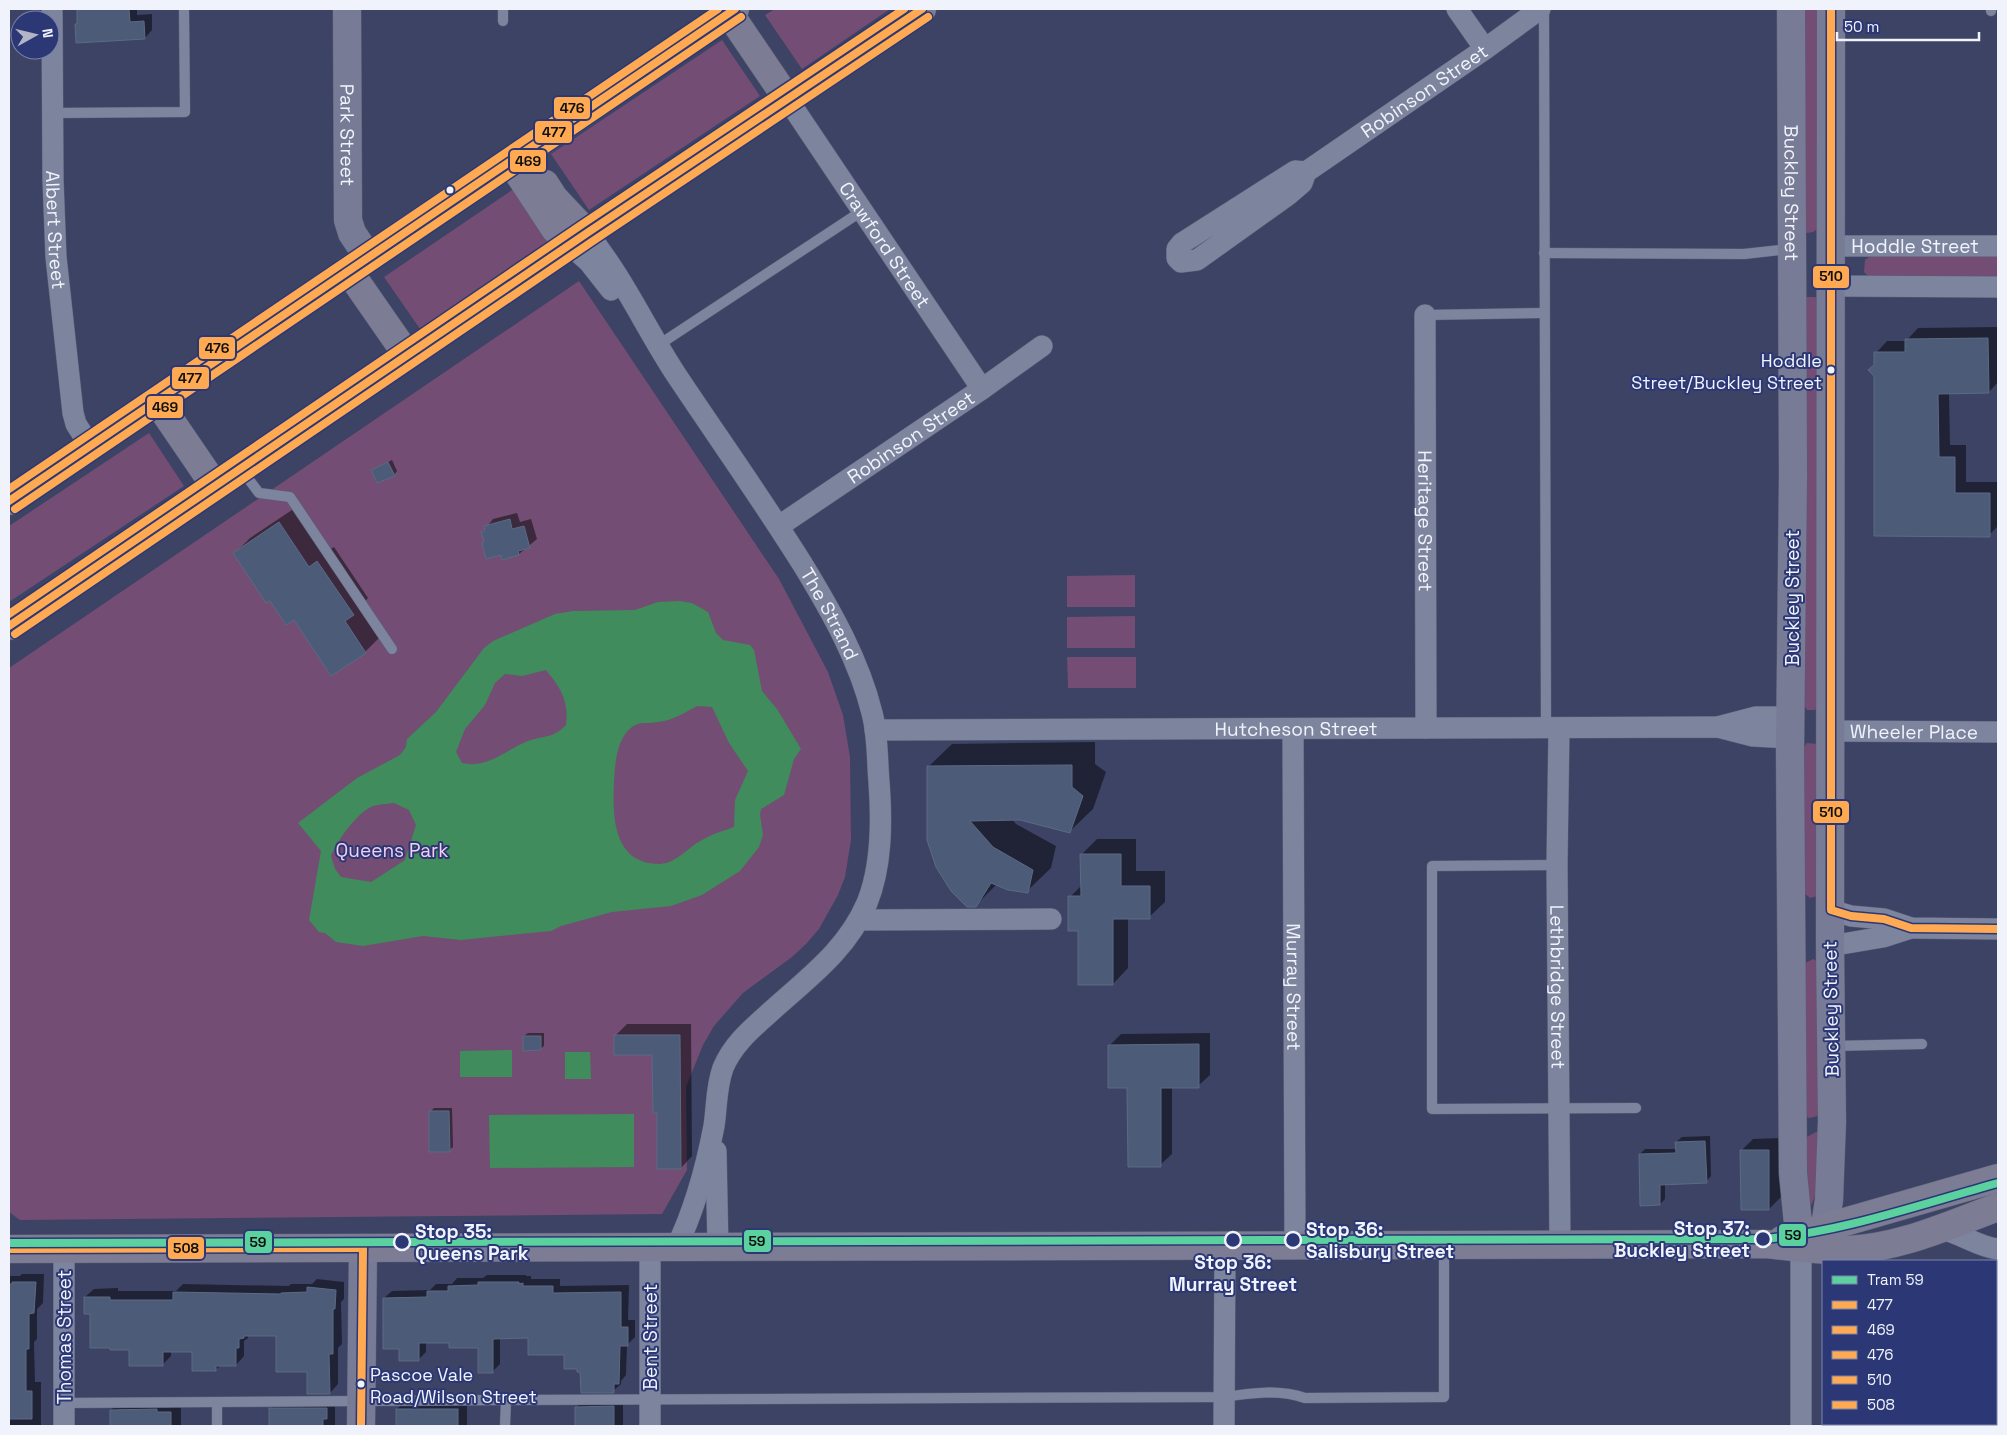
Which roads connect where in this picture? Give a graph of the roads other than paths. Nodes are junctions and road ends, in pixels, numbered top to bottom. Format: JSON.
{"nodes":[{"id":1,"x":52,"y":9,"type":"edge"},
{"id":2,"x":184,"y":9,"type":"edge"},
{"id":3,"x":347,"y":9,"type":"edge"},
{"id":4,"x":503,"y":9,"type":"edge"},
{"id":5,"x":922,"y":9,"type":"edge"},
{"id":6,"x":1457,"y":9,"type":"edge"},
{"id":7,"x":1542,"y":9,"type":"edge"},
{"id":8,"x":1792,"y":9,"type":"edge"},
{"id":9,"x":1831,"y":9,"type":"edge"},
{"id":10,"x":732,"y":11,"type":"edge"},
{"id":11,"x":503,"y":21,"type":"dead end"},
{"id":12,"x":1484,"y":50,"type":"junction"},
{"id":13,"x":788,"y":100,"type":"junction"},
{"id":14,"x":52,"y":113,"type":"junction"},
{"id":15,"x":518,"y":157,"type":"junction"},
{"id":16,"x":1306,"y":172,"type":"junction"},
{"id":17,"x":862,"y":211,"type":"junction"},
{"id":18,"x":578,"y":239,"type":"junction"},
{"id":19,"x":1831,"y":246,"type":"junction"},
{"id":20,"x":1998,"y":246,"type":"edge"},
{"id":21,"x":1792,"y":249,"type":"junction"},
{"id":22,"x":1544,"y":253,"type":"junction"},
{"id":23,"x":358,"y":264,"type":"junction"},
{"id":24,"x":1831,"y":286,"type":"junction"},
{"id":25,"x":1998,"y":287,"type":"edge"},
{"id":26,"x":1544,"y":313,"type":"junction"},
{"id":27,"x":1425,"y":314,"type":"joint"},
{"id":28,"x":657,"y":346,"type":"junction"},
{"id":29,"x":1042,"y":346,"type":"dead end"},
{"id":30,"x":407,"y":355,"type":"junction"},
{"id":31,"x":982,"y":389,"type":"junction"},
{"id":32,"x":158,"y":401,"type":"junction"},
{"id":33,"x":90,"y":446,"type":"junction"},
{"id":34,"x":241,"y":469,"type":"junction"},
{"id":35,"x":215,"y":486,"type":"junction"},
{"id":36,"x":9,"y":501,"type":"edge"},
{"id":37,"x":778,"y":526,"type":"junction"},
{"id":38,"x":9,"y":626,"type":"edge"},
{"id":39,"x":392,"y":649,"type":"dead end"},
{"id":40,"x":1791,"y":727,"type":"junction"},
{"id":41,"x":1426,"y":728,"type":"junction"},
{"id":42,"x":1552,"y":728,"type":"junction"},
{"id":43,"x":1294,"y":729,"type":"junction"},
{"id":44,"x":875,"y":730,"type":"junction"},
{"id":45,"x":1830,"y":731,"type":"junction"},
{"id":46,"x":1998,"y":732,"type":"edge"},
{"id":47,"x":1557,"y":865,"type":"junction"},
{"id":48,"x":1792,"y":910,"type":"junction"},
{"id":49,"x":1831,"y":910,"type":"junction"},
{"id":50,"x":1051,"y":919,"type":"dead end"},
{"id":51,"x":859,"y":920,"type":"junction"},
{"id":52,"x":1912,"y":928,"type":"junction"},
{"id":53,"x":1998,"y":929,"type":"edge"},
{"id":54,"x":1792,"y":946,"type":"junction"},
{"id":55,"x":1830,"y":946,"type":"junction"},
{"id":56,"x":1922,"y":1044,"type":"dead end"},
{"id":57,"x":1832,"y":1046,"type":"junction"},
{"id":58,"x":1559,"y":1108,"type":"junction"},
{"id":59,"x":1636,"y":1108,"type":"dead end"},
{"id":60,"x":714,"y":1121,"type":"junction"},
{"id":61,"x":1832,"y":1121,"type":"junction"},
{"id":62,"x":1793,"y":1130,"type":"junction"},
{"id":63,"x":1998,"y":1178,"type":"edge"},
{"id":64,"x":1998,"y":1207,"type":"edge"},
{"id":65,"x":1825,"y":1226,"type":"junction"},
{"id":66,"x":1940,"y":1229,"type":"junction"},
{"id":67,"x":1800,"y":1241,"type":"junction"},
{"id":68,"x":1295,"y":1245,"type":"junction"},
{"id":69,"x":1444,"y":1245,"type":"junction"},
{"id":70,"x":1560,"y":1245,"type":"junction"},
{"id":71,"x":1225,"y":1246,"type":"junction"},
{"id":72,"x":64,"y":1248,"type":"junction"},
{"id":73,"x":363,"y":1248,"type":"junction"},
{"id":74,"x":663,"y":1248,"type":"junction"},
{"id":75,"x":718,"y":1248,"type":"junction"},
{"id":76,"x":9,"y":1249,"type":"edge"},
{"id":77,"x":1998,"y":1249,"type":"edge"},
{"id":78,"x":1224,"y":1397,"type":"junction"},
{"id":79,"x":506,"y":1400,"type":"junction"},
{"id":80,"x":650,"y":1400,"type":"junction"},
{"id":81,"x":217,"y":1402,"type":"junction"},
{"id":82,"x":64,"y":1404,"type":"junction"},
{"id":83,"x":361,"y":1414,"type":"edge"},
{"id":84,"x":64,"y":1426,"type":"edge"},
{"id":85,"x":217,"y":1426,"type":"edge"},
{"id":86,"x":506,"y":1426,"type":"edge"},
{"id":87,"x":650,"y":1426,"type":"edge"},
{"id":88,"x":1224,"y":1426,"type":"edge"},
{"id":89,"x":1801,"y":1426,"type":"edge"}],
"edges":[{"from":1,"to":14,"type":"street","name":"Albert Street"},
{"from":2,"to":14,"type":"lane"},
{"from":3,"to":23,"type":"main road","name":"Park Street"},
{"from":4,"to":11,"type":"lane"},
{"from":5,"to":13,"type":"main road"},
{"from":6,"to":12,"type":"street"},
{"from":7,"to":12,"type":"street","name":"Robinson Street"},
{"from":7,"to":22,"type":"lane"},
{"from":8,"to":21,"type":"main road","name":"Buckley Street"},
{"from":9,"to":19,"type":"main road","name":"Buckley Street"},
{"from":10,"to":13,"type":"main road"},
{"from":10,"to":15,"type":"main road"},
{"from":12,"to":16,"type":"street","name":"Robinson Street"},
{"from":13,"to":17,"type":"street","name":"Crawford Street"},
{"from":13,"to":18,"type":"main road"},
{"from":14,"to":33,"type":"street","name":"Albert Street"},
{"from":15,"to":18,"type":"main road"},
{"from":15,"to":23,"type":"main road"},
{"from":16,"to":16,"type":"street","name":"Robinson Street"},
{"from":17,"to":28,"type":"lane"},
{"from":17,"to":31,"type":"street","name":"Crawford Street"},
{"from":18,"to":28,"type":"street","name":"The Strand"},
{"from":18,"to":30,"type":"main road"},
{"from":19,"to":20,"type":"street","name":"Hoddle Street"},
{"from":19,"to":21,"type":"main road"},
{"from":19,"to":24,"type":"main road","name":"Buckley Street"},
{"from":21,"to":22,"type":"lane"},
{"from":21,"to":24,"type":"main road"},
{"from":21,"to":40,"type":"main road","name":"Buckley Street"},
{"from":22,"to":26,"type":"lane"},
{"from":23,"to":30,"type":"main road"},
{"from":23,"to":32,"type":"main road"},
{"from":24,"to":25,"type":"street"},
{"from":24,"to":45,"type":"main road","name":"Buckley Street"},
{"from":26,"to":27,"type":"lane"},
{"from":26,"to":42,"type":"lane"},
{"from":27,"to":41,"type":"street","name":"Heritage Street"},
{"from":28,"to":37,"type":"street","name":"The Strand"},
{"from":29,"to":31,"type":"street","name":"Robinson Street"},
{"from":30,"to":34,"type":"main road"},
{"from":31,"to":37,"type":"street","name":"Robinson Street"},
{"from":32,"to":33,"type":"main road"},
{"from":32,"to":35,"type":"main road"},
{"from":33,"to":36,"type":"main road"},
{"from":34,"to":35,"type":"main road"},
{"from":34,"to":39,"type":"lane"},
{"from":35,"to":38,"type":"main road"},
{"from":37,"to":44,"type":"street","name":"The Strand"},
{"from":40,"to":42,"type":"street","name":"Hutcheson Street"},
{"from":40,"to":45,"type":"main road"},
{"from":40,"to":48,"type":"main road","name":"Buckley Street"},
{"from":41,"to":42,"type":"street","name":"Hutcheson Street"},
{"from":41,"to":43,"type":"street","name":"Hutcheson Street"},
{"from":42,"to":47,"type":"street","name":"Lethbridge Street"},
{"from":43,"to":44,"type":"street","name":"Hutcheson Street"},
{"from":43,"to":68,"type":"street","name":"Murray Street"},
{"from":44,"to":51,"type":"street","name":"The Strand"},
{"from":45,"to":46,"type":"street","name":"Wheeler Place"},
{"from":45,"to":49,"type":"main road","name":"Buckley Street"},
{"from":47,"to":58,"type":"street","name":"Lethbridge Street"},
{"from":47,"to":58,"type":"lane"},
{"from":48,"to":49,"type":"main road"},
{"from":48,"to":54,"type":"main road","name":"Buckley Street"},
{"from":49,"to":52,"type":"street"},
{"from":49,"to":55,"type":"main road","name":"Buckley Street"},
{"from":50,"to":51,"type":"street"},
{"from":51,"to":60,"type":"street","name":"The Strand"},
{"from":52,"to":53,"type":"street"},
{"from":52,"to":55,"type":"street"},
{"from":54,"to":55,"type":"main road"},
{"from":54,"to":62,"type":"main road","name":"Buckley Street"},
{"from":55,"to":57,"type":"main road","name":"Buckley Street"},
{"from":56,"to":57,"type":"lane"},
{"from":57,"to":61,"type":"main road","name":"Buckley Street"},
{"from":58,"to":59,"type":"lane"},
{"from":58,"to":70,"type":"street","name":"Lethbridge Street"},
{"from":60,"to":74,"type":"street","name":"The Strand"},
{"from":60,"to":75,"type":"street","name":"The Strand"},
{"from":61,"to":62,"type":"main road"},
{"from":61,"to":65,"type":"main road","name":"Buckley Street"},
{"from":62,"to":67,"type":"main road","name":"Buckley Street"},
{"from":63,"to":65,"type":"main road"},
{"from":64,"to":66,"type":"main road"},
{"from":65,"to":67,"type":"main road"},
{"from":66,"to":67,"type":"main road"},
{"from":66,"to":77,"type":"street"},
{"from":67,"to":70,"type":"main road"},
{"from":67,"to":89,"type":"street","name":"Buckley Street"},
{"from":68,"to":69,"type":"main road"},
{"from":68,"to":71,"type":"main road"},
{"from":69,"to":70,"type":"main road"},
{"from":69,"to":78,"type":"lane"},
{"from":71,"to":75,"type":"main road"},
{"from":71,"to":78,"type":"street"},
{"from":72,"to":73,"type":"main road"},
{"from":72,"to":76,"type":"main road"},
{"from":72,"to":82,"type":"street","name":"Thomas Street"},
{"from":73,"to":74,"type":"main road"},
{"from":73,"to":83,"type":"main road"},
{"from":74,"to":75,"type":"main road"},
{"from":74,"to":80,"type":"street","name":"Bent Street"},
{"from":78,"to":80,"type":"lane"},
{"from":78,"to":88,"type":"street"},
{"from":79,"to":80,"type":"lane"},
{"from":79,"to":83,"type":"lane"},
{"from":79,"to":86,"type":"lane"},
{"from":80,"to":87,"type":"street","name":"Bent Street"},
{"from":81,"to":82,"type":"lane"},
{"from":81,"to":83,"type":"lane"},
{"from":81,"to":85,"type":"lane"},
{"from":82,"to":84,"type":"street","name":"Thomas Street"}]}
